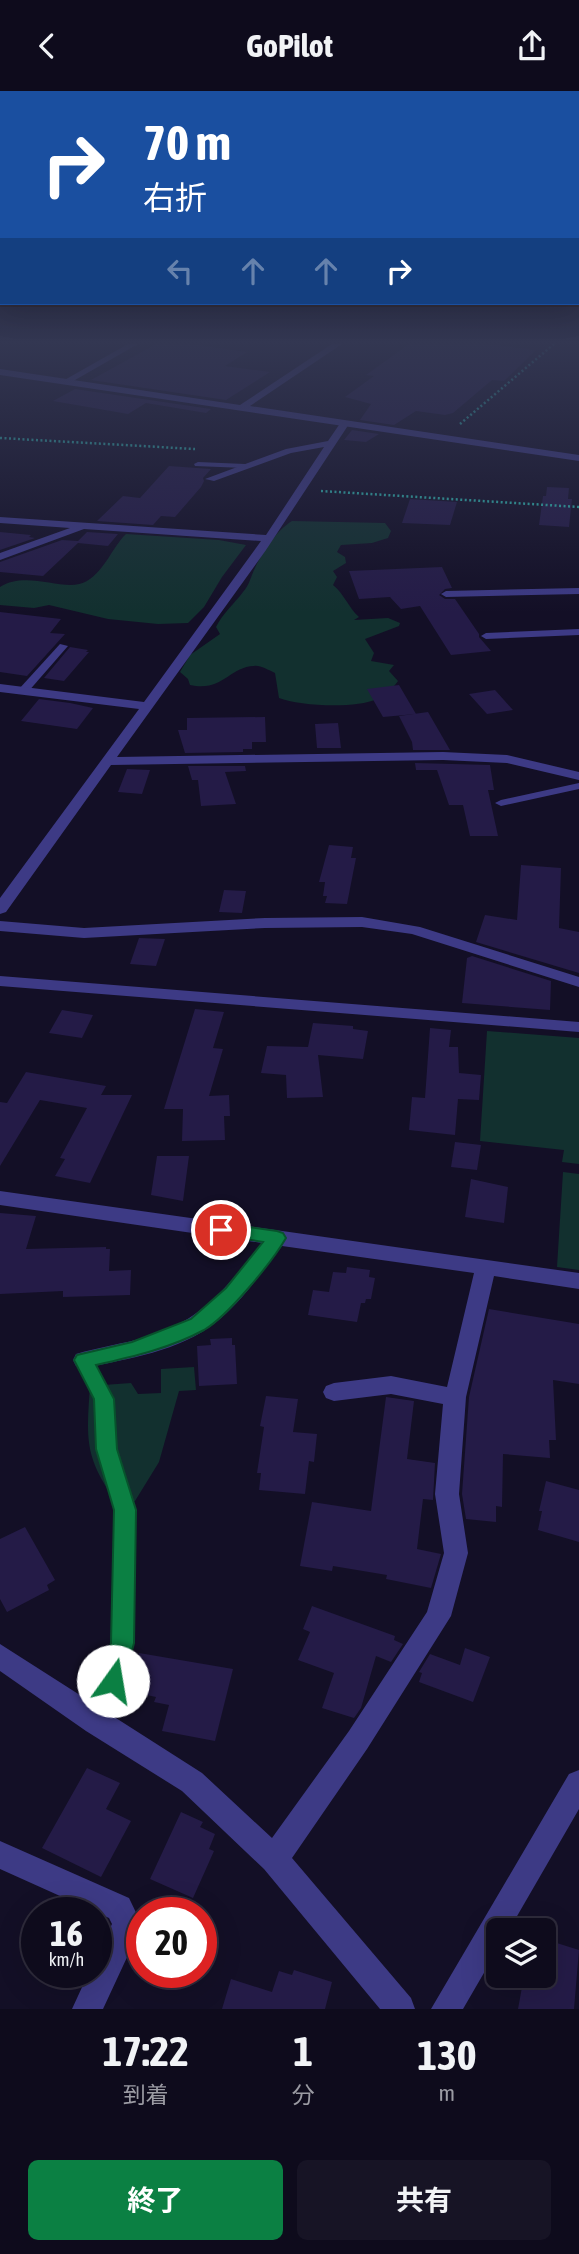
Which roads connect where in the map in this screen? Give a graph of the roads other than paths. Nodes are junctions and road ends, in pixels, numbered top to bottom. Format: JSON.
{"nodes":[{"id":1,"x":338,"y":434,"type":"edge"},
{"id":2,"x":411,"y":434,"type":"edge"},
{"id":3,"x":332,"y":443,"type":"junction"},
{"id":4,"x":579,"y":458,"type":"edge"},
{"id":5,"x":198,"y":464,"type":"dead end"},
{"id":6,"x":245,"y":467,"type":"junction"},
{"id":7,"x":210,"y":479,"type":"dead end"},
{"id":8,"x":0,"y":520,"type":"edge"},
{"id":9,"x":86,"y":526,"type":"junction"},
{"id":10,"x":268,"y":538,"type":"junction"},
{"id":11,"x":0,"y":557,"type":"edge"},
{"id":12,"x":579,"y":591,"type":"edge"},
{"id":13,"x":446,"y":594,"type":"dead end"},
{"id":14,"x":579,"y":632,"type":"edge"},
{"id":15,"x":486,"y":636,"type":"dead end"},
{"id":16,"x":63,"y":646,"type":"dead end"},
{"id":17,"x":0,"y":688,"type":"edge"},
{"id":18,"x":23,"y":691,"type":"junction"},
{"id":19,"x":147,"y":706,"type":"junction"},
{"id":20,"x":107,"y":761,"type":"junction"},
{"id":21,"x":579,"y":776,"type":"edge"},
{"id":22,"x":579,"y":786,"type":"edge"},
{"id":23,"x":501,"y":803,"type":"dead end"},
{"id":24,"x":0,"y":909,"type":"edge"},
{"id":25,"x":0,"y":926,"type":"edge"},
{"id":26,"x":0,"y":981,"type":"edge"},
{"id":27,"x":579,"y":982,"type":"edge"},
{"id":28,"x":579,"y":1027,"type":"edge"},
{"id":29,"x":0,"y":1198,"type":"edge"},
{"id":30,"x":277,"y":1238,"type":"junction"},
{"id":31,"x":486,"y":1268,"type":"junction"},
{"id":32,"x":579,"y":1281,"type":"edge"},
{"id":33,"x":84,"y":1360,"type":"joint"},
{"id":34,"x":334,"y":1392,"type":"dead end"},
{"id":35,"x":455,"y":1397,"type":"junction"},
{"id":36,"x":0,"y":1656,"type":"edge"},
{"id":37,"x":95,"y":1722,"type":"junction"},
{"id":38,"x":579,"y":1783,"type":"edge"},
{"id":39,"x":0,"y":1855,"type":"edge"},
{"id":40,"x":274,"y":1859,"type":"junction"},
{"id":41,"x":87,"y":2009,"type":"edge"},
{"id":42,"x":400,"y":2009,"type":"edge"},
{"id":43,"x":446,"y":2009,"type":"edge"}],
"edges":[{"from":1,"to":3,"type":"street"},
{"from":2,"to":4,"type":"street"},
{"from":3,"to":6,"type":"street"},
{"from":3,"to":10,"type":"street"},
{"from":5,"to":6,"type":"lane"},
{"from":6,"to":7,"type":"street"},
{"from":8,"to":9,"type":"street"},
{"from":9,"to":10,"type":"street"},
{"from":9,"to":11,"type":"street"},
{"from":10,"to":19,"type":"street"},
{"from":12,"to":13,"type":"lane"},
{"from":14,"to":15,"type":"lane"},
{"from":16,"to":18,"type":"lane"},
{"from":17,"to":18,"type":"street"},
{"from":18,"to":19,"type":"street"},
{"from":19,"to":20,"type":"street"},
{"from":20,"to":21,"type":"street"},
{"from":20,"to":24,"type":"street"},
{"from":22,"to":23,"type":"lane"},
{"from":25,"to":27,"type":"street"},
{"from":26,"to":28,"type":"street"},
{"from":29,"to":30,"type":"street"},
{"from":30,"to":31,"type":"street"},
{"from":30,"to":33,"type":"street"},
{"from":31,"to":32,"type":"street"},
{"from":31,"to":35,"type":"street"},
{"from":33,"to":37,"type":"lane"},
{"from":34,"to":35,"type":"street"},
{"from":35,"to":40,"type":"street"},
{"from":36,"to":37,"type":"street"},
{"from":37,"to":40,"type":"street"},
{"from":38,"to":43,"type":"street"},
{"from":39,"to":41,"type":"street"},
{"from":40,"to":42,"type":"street"}]}
